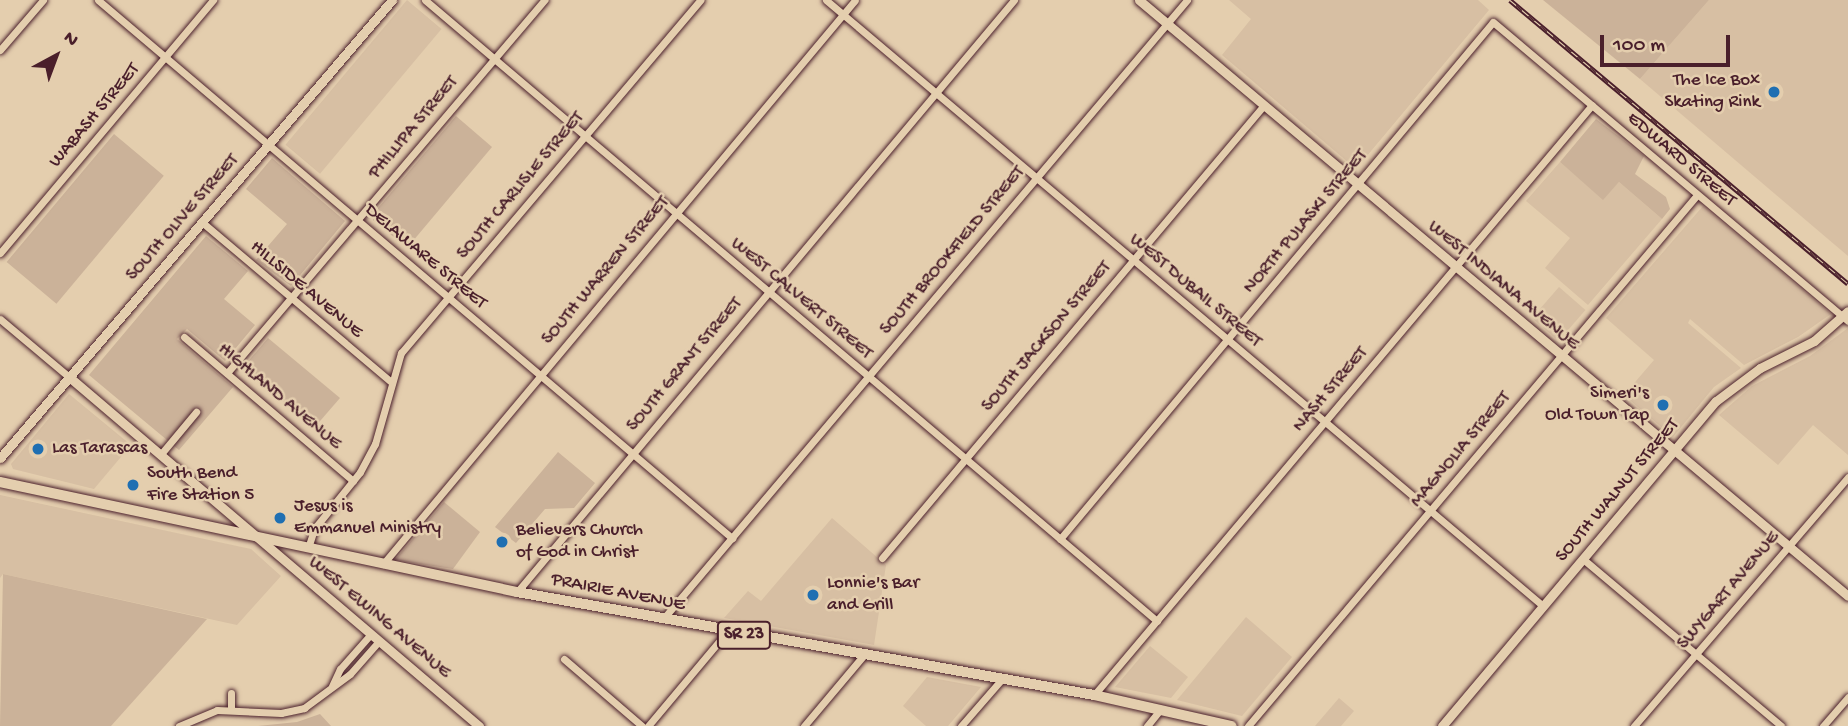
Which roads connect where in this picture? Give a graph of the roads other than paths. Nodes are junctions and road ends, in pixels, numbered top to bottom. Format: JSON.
{"nodes":[{"id":1,"x":43,"y":0,"type":"edge"},
{"id":2,"x":98,"y":0,"type":"edge"},
{"id":3,"x":213,"y":0,"type":"edge"},
{"id":4,"x":392,"y":0,"type":"edge"},
{"id":5,"x":425,"y":0,"type":"edge"},
{"id":6,"x":544,"y":0,"type":"edge"},
{"id":7,"x":700,"y":0,"type":"edge"},
{"id":8,"x":826,"y":0,"type":"edge"},
{"id":9,"x":855,"y":0,"type":"edge"},
{"id":10,"x":1014,"y":0,"type":"edge"},
{"id":11,"x":1139,"y":0,"type":"edge"},
{"id":12,"x":1187,"y":0,"type":"edge"},
{"id":13,"x":843,"y":15,"type":"junction"},
{"id":14,"x":1493,"y":22,"type":"joint"},
{"id":15,"x":1167,"y":23,"type":"junction"},
{"id":16,"x":0,"y":50,"type":"edge"},
{"id":17,"x":165,"y":57,"type":"junction"},
{"id":18,"x":494,"y":59,"type":"junction"},
{"id":19,"x":936,"y":92,"type":"junction"},
{"id":20,"x":1264,"y":105,"type":"junction"},
{"id":21,"x":1592,"y":105,"type":"junction"},
{"id":22,"x":585,"y":136,"type":"junction"},
{"id":23,"x":269,"y":145,"type":"junction"},
{"id":24,"x":1036,"y":177,"type":"junction"},
{"id":25,"x":1357,"y":186,"type":"junction"},
{"id":26,"x":1698,"y":195,"type":"junction"},
{"id":27,"x":676,"y":213,"type":"junction"},
{"id":28,"x":357,"y":220,"type":"junction"},
{"id":29,"x":202,"y":223,"type":"junction"},
{"id":30,"x":0,"y":253,"type":"edge"},
{"id":31,"x":1133,"y":260,"type":"junction"},
{"id":32,"x":1455,"y":268,"type":"junction"},
{"id":33,"x":769,"y":291,"type":"junction"},
{"id":34,"x":448,"y":297,"type":"junction"},
{"id":35,"x":291,"y":298,"type":"junction"},
{"id":36,"x":1846,"y":316,"type":"edge"},
{"id":37,"x":0,"y":318,"type":"edge"},
{"id":38,"x":184,"y":337,"type":"dead end"},
{"id":39,"x":1228,"y":340,"type":"junction"},
{"id":40,"x":1560,"y":357,"type":"junction"},
{"id":41,"x":227,"y":373,"type":"junction"},
{"id":42,"x":539,"y":375,"type":"junction"},
{"id":43,"x":68,"y":376,"type":"junction"},
{"id":44,"x":868,"y":376,"type":"junction"},
{"id":45,"x":390,"y":381,"type":"junction"},
{"id":46,"x":196,"y":412,"type":"dead end"},
{"id":47,"x":1325,"y":422,"type":"junction"},
{"id":48,"x":633,"y":452,"type":"junction"},
{"id":49,"x":1673,"y":452,"type":"junction"},
{"id":50,"x":160,"y":454,"type":"junction"},
{"id":51,"x":0,"y":458,"type":"edge"},
{"id":52,"x":966,"y":459,"type":"junction"},
{"id":53,"x":1848,"y":477,"type":"edge"},
{"id":54,"x":353,"y":481,"type":"junction"},
{"id":55,"x":0,"y":482,"type":"edge"},
{"id":56,"x":1430,"y":510,"type":"junction"},
{"id":57,"x":257,"y":537,"type":"junction"},
{"id":58,"x":732,"y":538,"type":"junction"},
{"id":59,"x":1060,"y":539,"type":"junction"},
{"id":60,"x":1787,"y":547,"type":"junction"},
{"id":61,"x":308,"y":548,"type":"junction"},
{"id":62,"x":882,"y":558,"type":"dead end"},
{"id":63,"x":1583,"y":559,"type":"junction"},
{"id":64,"x":383,"y":564,"type":"junction"},
{"id":65,"x":517,"y":592,"type":"junction"},
{"id":66,"x":1848,"y":596,"type":"edge"},
{"id":67,"x":1543,"y":606,"type":"junction"},
{"id":68,"x":663,"y":620,"type":"junction"},
{"id":69,"x":1157,"y":621,"type":"junction"},
{"id":70,"x":727,"y":632,"type":"junction"},
{"id":71,"x":371,"y":634,"type":"junction"},
{"id":72,"x":379,"y":641,"type":"junction"},
{"id":73,"x":1696,"y":654,"type":"junction"},
{"id":74,"x":863,"y":656,"type":"junction"},
{"id":75,"x":564,"y":659,"type":"dead end"},
{"id":76,"x":1000,"y":680,"type":"junction"},
{"id":77,"x":331,"y":688,"type":"junction"},
{"id":78,"x":231,"y":693,"type":"dead end"},
{"id":79,"x":1094,"y":695,"type":"junction"},
{"id":80,"x":1848,"y":697,"type":"edge"},
{"id":81,"x":1162,"y":709,"type":"junction"},
{"id":82,"x":231,"y":710,"type":"junction"},
{"id":83,"x":179,"y":726,"type":"edge"},
{"id":84,"x":479,"y":726,"type":"edge"},
{"id":85,"x":642,"y":726,"type":"edge"},
{"id":86,"x":648,"y":726,"type":"edge"},
{"id":87,"x":804,"y":726,"type":"edge"},
{"id":88,"x":961,"y":726,"type":"edge"},
{"id":89,"x":1147,"y":726,"type":"edge"},
{"id":90,"x":1232,"y":726,"type":"edge"},
{"id":91,"x":1248,"y":726,"type":"edge"},
{"id":92,"x":1442,"y":726,"type":"edge"},
{"id":93,"x":1634,"y":726,"type":"edge"},
{"id":94,"x":1781,"y":726,"type":"edge"},
{"id":95,"x":1824,"y":726,"type":"edge"}],
"edges":[{"from":1,"to":16,"type":"street"},
{"from":2,"to":17,"type":"street","name":"DELAWARE STREET"},
{"from":3,"to":17,"type":"street","name":"WABASH STREET"},
{"from":4,"to":23,"type":"street","name":"SOUTH OLIVE STREET"},
{"from":5,"to":18,"type":"street","name":"WEST CALVERT STREET"},
{"from":6,"to":18,"type":"street","name":"PHILLIPA STREET"},
{"from":7,"to":22,"type":"street","name":"SOUTH CARLISLE STREET"},
{"from":8,"to":13,"type":"street","name":"WEST DUBAIL STREET"},
{"from":9,"to":13,"type":"street","name":"SOUTH WARREN STREET"},
{"from":10,"to":19,"type":"street","name":"SOUTH GRANT STREET"},
{"from":11,"to":15,"type":"street","name":"WEST INDIANA AVENUE"},
{"from":12,"to":15,"type":"street","name":"SOUTH BROOKFIELD STREET"},
{"from":13,"to":19,"type":"street","name":"WEST DUBAIL STREET"},
{"from":13,"to":27,"type":"street","name":"SOUTH WARREN STREET"},
{"from":14,"to":21,"type":"street","name":"EDWARD STREET"},
{"from":14,"to":25,"type":"street","name":"NORTH PULASKI STREET"},
{"from":15,"to":20,"type":"street","name":"WEST INDIANA AVENUE"},
{"from":15,"to":24,"type":"street","name":"SOUTH BROOKFIELD STREET"},
{"from":17,"to":23,"type":"street","name":"DELAWARE STREET"},
{"from":17,"to":30,"type":"street","name":"WABASH STREET"},
{"from":18,"to":22,"type":"street","name":"WEST CALVERT STREET"},
{"from":18,"to":28,"type":"street","name":"PHILLIPA STREET"},
{"from":19,"to":24,"type":"street","name":"WEST DUBAIL STREET"},
{"from":19,"to":33,"type":"street","name":"SOUTH GRANT STREET"},
{"from":20,"to":25,"type":"street","name":"WEST INDIANA AVENUE"},
{"from":20,"to":31,"type":"street","name":"SOUTH JACKSON STREET"},
{"from":21,"to":26,"type":"street","name":"EDWARD STREET"},
{"from":21,"to":32,"type":"street","name":"NASH STREET"},
{"from":22,"to":27,"type":"street","name":"WEST CALVERT STREET"},
{"from":22,"to":34,"type":"street","name":"SOUTH CARLISLE STREET"},
{"from":23,"to":28,"type":"street","name":"DELAWARE STREET"},
{"from":23,"to":29,"type":"street","name":"SOUTH OLIVE STREET"},
{"from":24,"to":31,"type":"street","name":"WEST DUBAIL STREET"},
{"from":24,"to":44,"type":"street","name":"SOUTH BROOKFIELD STREET"},
{"from":25,"to":32,"type":"street","name":"WEST INDIANA AVENUE"},
{"from":25,"to":39,"type":"street","name":"NORTH PULASKI STREET"},
{"from":26,"to":36,"type":"street","name":"EDWARD STREET"},
{"from":26,"to":40,"type":"street","name":"MAGNOLIA STREET"},
{"from":27,"to":33,"type":"street","name":"WEST CALVERT STREET"},
{"from":27,"to":42,"type":"street","name":"SOUTH WARREN STREET"},
{"from":28,"to":34,"type":"street","name":"DELAWARE STREET"},
{"from":28,"to":35,"type":"street","name":"PHILLIPA STREET"},
{"from":29,"to":35,"type":"street","name":"HILLSIDE AVENUE"},
{"from":29,"to":43,"type":"street","name":"SOUTH OLIVE STREET"},
{"from":31,"to":39,"type":"street","name":"WEST DUBAIL STREET"},
{"from":31,"to":52,"type":"street","name":"SOUTH JACKSON STREET"},
{"from":32,"to":40,"type":"street","name":"WEST INDIANA AVENUE"},
{"from":32,"to":47,"type":"street","name":"NASH STREET"},
{"from":33,"to":44,"type":"street","name":"WEST CALVERT STREET"},
{"from":33,"to":48,"type":"street","name":"SOUTH GRANT STREET"},
{"from":34,"to":42,"type":"street","name":"DELAWARE STREET"},
{"from":34,"to":45,"type":"street","name":"SOUTH CARLISLE STREET"},
{"from":35,"to":41,"type":"street","name":"PHILLIPA STREET"},
{"from":35,"to":45,"type":"street","name":"HILLSIDE AVENUE"},
{"from":36,"to":49,"type":"street","name":"SOUTH WALNUT STREET"},
{"from":37,"to":43,"type":"street","name":"WEST EWING AVENUE"},
{"from":38,"to":41,"type":"street","name":"HIGHLAND AVENUE"},
{"from":39,"to":47,"type":"street","name":"WEST DUBAIL STREET"},
{"from":39,"to":59,"type":"street","name":"NORTH PULASKI STREET"},
{"from":40,"to":49,"type":"street","name":"WEST INDIANA AVENUE"},
{"from":40,"to":56,"type":"street","name":"MAGNOLIA STREET"},
{"from":41,"to":54,"type":"street","name":"HIGHLAND AVENUE"},
{"from":42,"to":48,"type":"street","name":"DELAWARE STREET"},
{"from":42,"to":64,"type":"street","name":"SOUTH WARREN STREET"},
{"from":43,"to":50,"type":"street","name":"WEST EWING AVENUE"},
{"from":43,"to":51,"type":"street","name":"SOUTH OLIVE STREET"},
{"from":44,"to":52,"type":"street","name":"WEST CALVERT STREET"},
{"from":44,"to":58,"type":"street","name":"SOUTH BROOKFIELD STREET"},
{"from":45,"to":54,"type":"street","name":"SOUTH CARLISLE STREET"},
{"from":46,"to":50,"type":"street"},
{"from":47,"to":56,"type":"street","name":"WEST DUBAIL STREET"},
{"from":47,"to":69,"type":"street","name":"NASH STREET"},
{"from":48,"to":58,"type":"street","name":"DELAWARE STREET"},
{"from":48,"to":65,"type":"street","name":"SOUTH GRANT STREET"},
{"from":49,"to":60,"type":"street","name":"WEST INDIANA AVENUE"},
{"from":49,"to":63,"type":"street","name":"SOUTH WALNUT STREET"},
{"from":50,"to":57,"type":"street","name":"WEST EWING AVENUE"},
{"from":52,"to":59,"type":"street","name":"WEST CALVERT STREET"},
{"from":52,"to":62,"type":"street","name":"SOUTH JACKSON STREET"},
{"from":53,"to":60,"type":"street","name":"SWYGART AVENUE"},
{"from":54,"to":61,"type":"street","name":"SOUTH CARLISLE STREET"},
{"from":55,"to":57,"type":"main road","name":"PRAIRIE AVENUE","number":"SR 23"},
{"from":56,"to":67,"type":"street","name":"WEST DUBAIL STREET"},
{"from":56,"to":91,"type":"street","name":"MAGNOLIA STREET"},
{"from":57,"to":61,"type":"main road","name":"PRAIRIE AVENUE","number":"SR 23"},
{"from":57,"to":71,"type":"street","name":"WEST EWING AVENUE"},
{"from":58,"to":68,"type":"street","name":"SOUTH BROOKFIELD STREET"},
{"from":59,"to":69,"type":"street","name":"WEST CALVERT STREET"},
{"from":60,"to":66,"type":"street","name":"WEST INDIANA AVENUE"},
{"from":60,"to":73,"type":"street","name":"SWYGART AVENUE"},
{"from":61,"to":64,"type":"main road","name":"PRAIRIE AVENUE","number":"SR 23"},
{"from":63,"to":67,"type":"street","name":"SOUTH WALNUT STREET"},
{"from":63,"to":73,"type":"street"},
{"from":64,"to":65,"type":"main road","name":"PRAIRIE AVENUE","number":"SR 23"},
{"from":65,"to":68,"type":"main road","name":"PRAIRIE AVENUE","number":"SR 23"},
{"from":67,"to":92,"type":"street","name":"SOUTH WALNUT STREET"},
{"from":68,"to":70,"type":"main road","name":"PRAIRIE AVENUE","number":"SR 23"},
{"from":69,"to":79,"type":"street","name":"NASH STREET"},
{"from":70,"to":74,"type":"main road","name":"PRAIRIE AVENUE","number":"SR 23"},
{"from":70,"to":86,"type":"street"},
{"from":71,"to":72,"type":"street","name":"WEST EWING AVENUE"},
{"from":71,"to":77,"type":"street"},
{"from":72,"to":77,"type":"street"},
{"from":72,"to":84,"type":"street","name":"WEST EWING AVENUE"},
{"from":73,"to":93,"type":"street","name":"SWYGART AVENUE"},
{"from":73,"to":94,"type":"street"},
{"from":74,"to":76,"type":"main road","name":"PRAIRIE AVENUE","number":"SR 23"},
{"from":74,"to":87,"type":"street"},
{"from":75,"to":85,"type":"street"},
{"from":76,"to":79,"type":"main road","name":"PRAIRIE AVENUE","number":"SR 23"},
{"from":76,"to":88,"type":"street"},
{"from":77,"to":82,"type":"street"},
{"from":78,"to":82,"type":"street"},
{"from":79,"to":81,"type":"main road","name":"PRAIRIE AVENUE","number":"SR 23"},
{"from":80,"to":95,"type":"street"},
{"from":81,"to":89,"type":"street"},
{"from":81,"to":90,"type":"main road","name":"PRAIRIE AVENUE","number":"SR 23"},
{"from":82,"to":83,"type":"street"}]}
